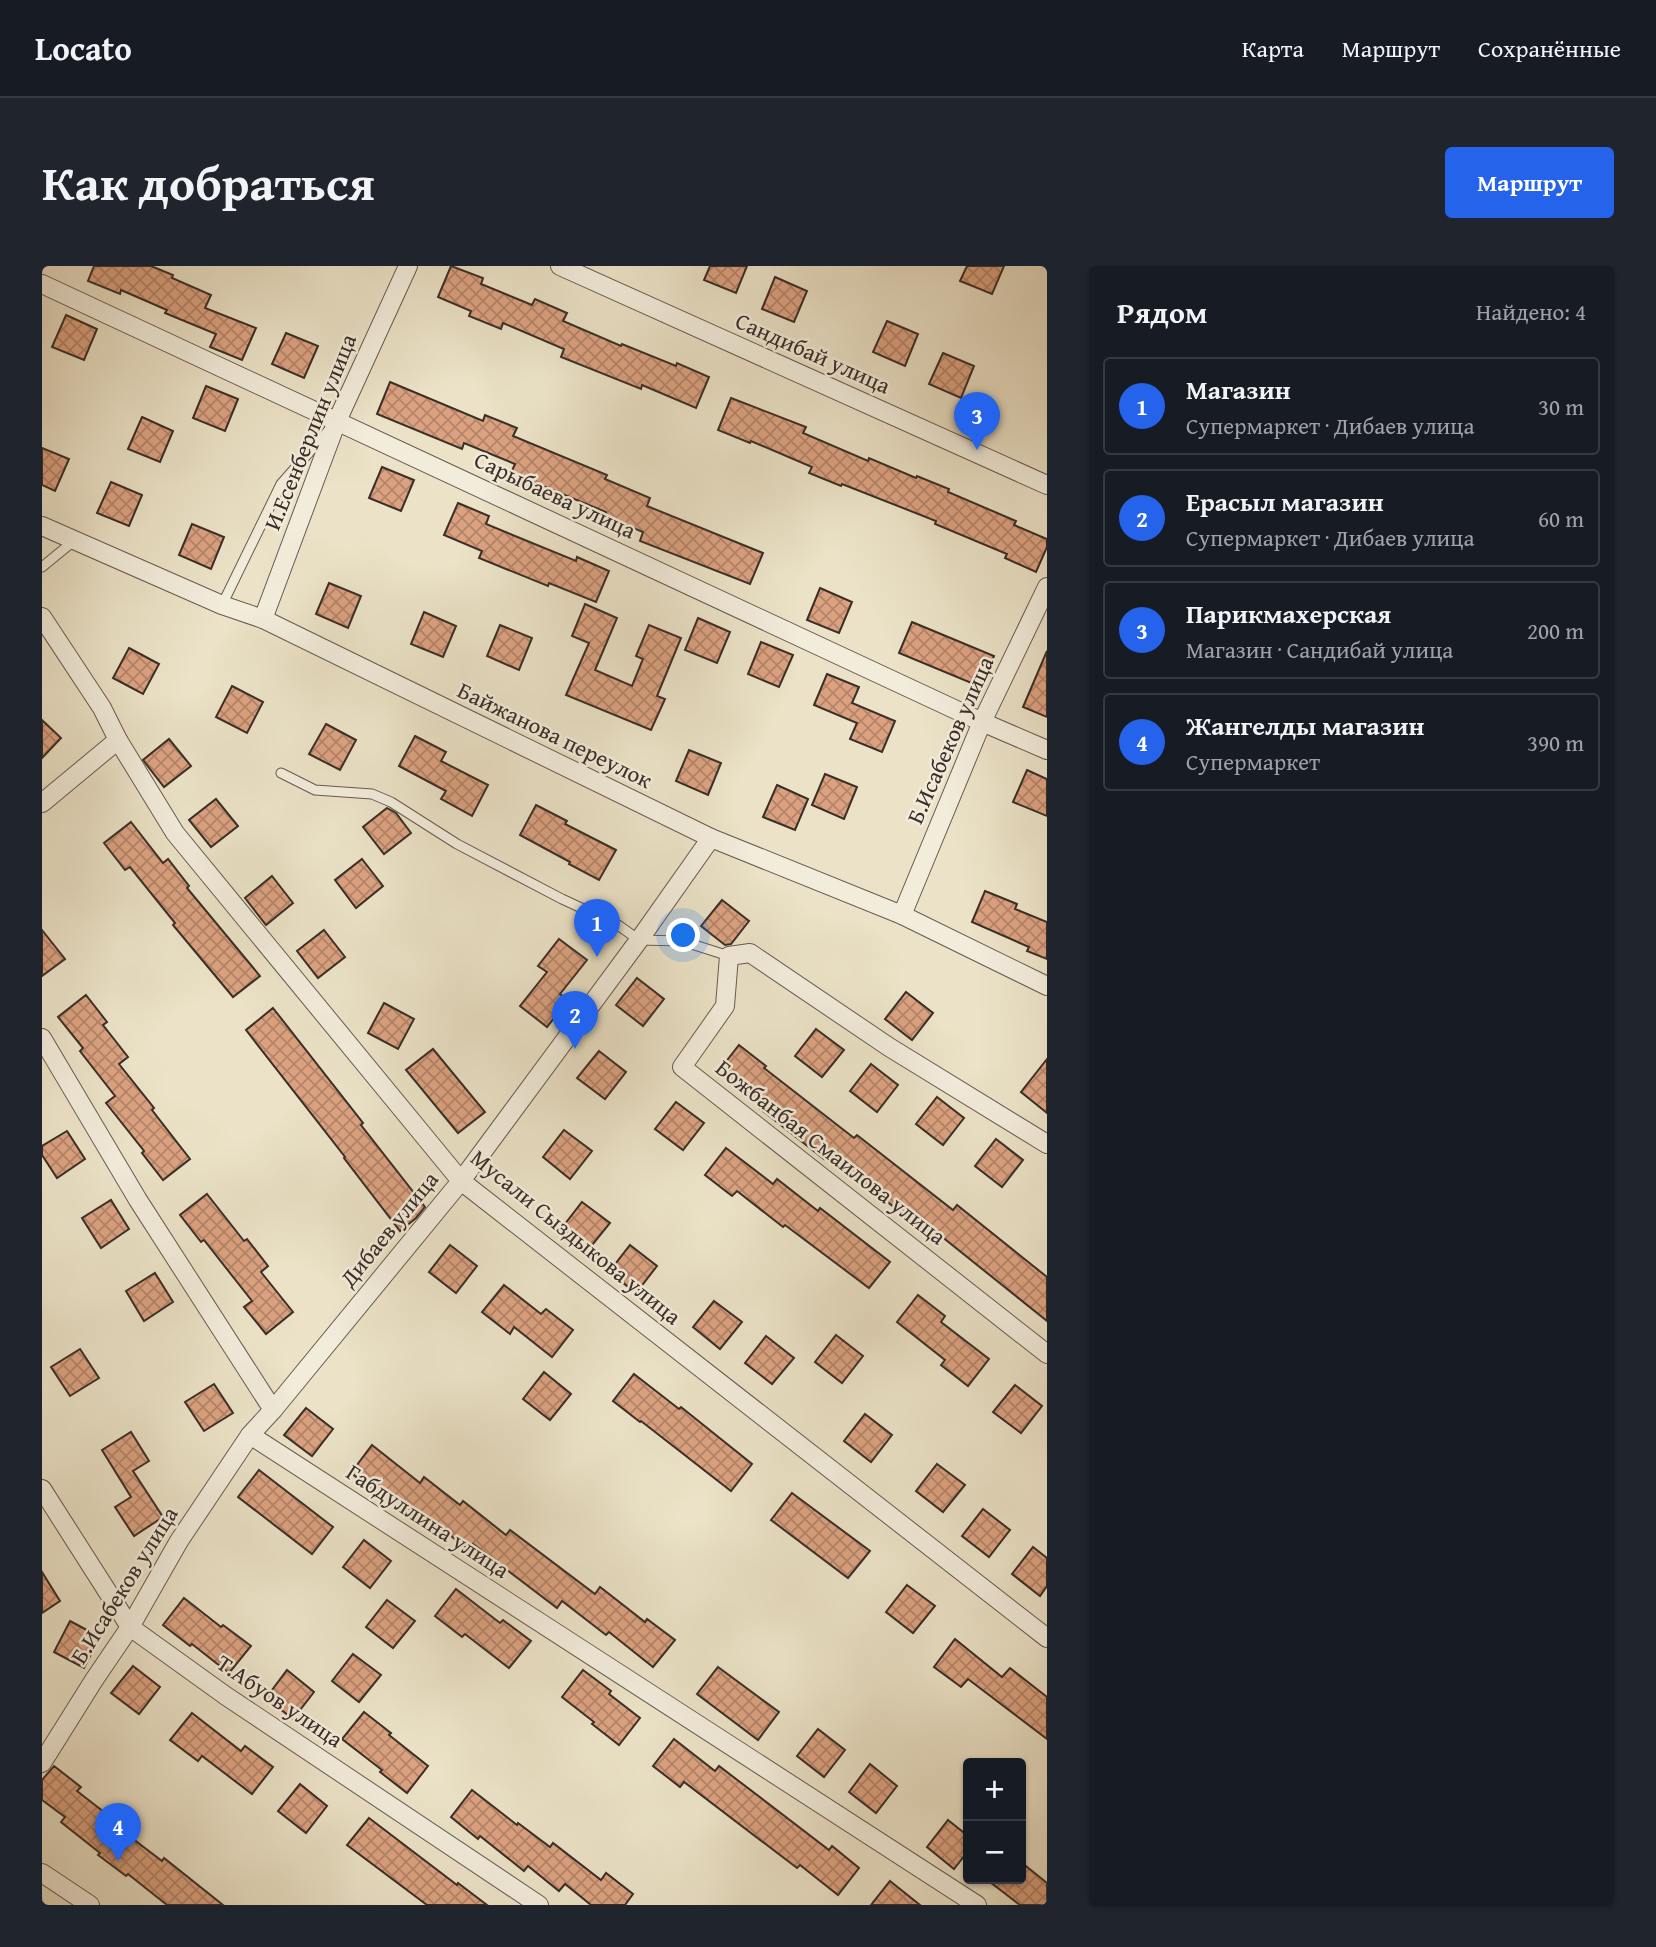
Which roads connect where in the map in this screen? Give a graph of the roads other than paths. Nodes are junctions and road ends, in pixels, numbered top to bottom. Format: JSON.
{"nodes":[{"id":1,"x":408,"y":266,"type":"edge"},
{"id":2,"x":560,"y":266,"type":"edge"},
{"id":3,"x":42,"y":284,"type":"edge"},
{"id":4,"x":337,"y":421,"type":"junction"},
{"id":5,"x":1047,"y":485,"type":"edge"},
{"id":6,"x":42,"y":526,"type":"edge"},
{"id":7,"x":75,"y":540,"type":"junction"},
{"id":8,"x":42,"y":567,"type":"edge"},
{"id":9,"x":1047,"y":587,"type":"edge"},
{"id":10,"x":222,"y":605,"type":"junction"},
{"id":11,"x":42,"y":617,"type":"edge"},
{"id":12,"x":263,"y":620,"type":"junction"},
{"id":13,"x":982,"y":722,"type":"junction"},
{"id":14,"x":118,"y":740,"type":"junction"},
{"id":15,"x":1047,"y":750,"type":"edge"},
{"id":16,"x":281,"y":773,"type":"dead end"},
{"id":17,"x":42,"y":803,"type":"edge"},
{"id":18,"x":711,"y":838,"type":"junction"},
{"id":19,"x":902,"y":915,"type":"junction"},
{"id":20,"x":639,"y":940,"type":"junction"},
{"id":21,"x":729,"y":956,"type":"junction"},
{"id":22,"x":1047,"y":986,"type":"edge"},
{"id":23,"x":42,"y":1038,"type":"edge"},
{"id":24,"x":1047,"y":1144,"type":"edge"},
{"id":25,"x":461,"y":1181,"type":"junction"},
{"id":26,"x":1047,"y":1354,"type":"edge"},
{"id":27,"x":273,"y":1410,"type":"junction"},
{"id":28,"x":250,"y":1435,"type":"junction"},
{"id":29,"x":42,"y":1489,"type":"edge"},
{"id":30,"x":130,"y":1627,"type":"junction"},
{"id":31,"x":1047,"y":1638,"type":"edge"},
{"id":32,"x":42,"y":1763,"type":"edge"},
{"id":33,"x":42,"y":1873,"type":"edge"},
{"id":34,"x":90,"y":1905,"type":"edge"},
{"id":35,"x":539,"y":1905,"type":"edge"},
{"id":36,"x":977,"y":1905,"type":"edge"}],
"edges":[{"from":1,"to":4,"type":"street","name":"И.Есенберлин улица"},
{"from":2,"to":5,"type":"street","name":"Сандибай улица"},
{"from":3,"to":4,"type":"street","name":"Сарыбаева улица"},
{"from":4,"to":10,"type":"lane"},
{"from":4,"to":12,"type":"street","name":"И.Есенберлин улица"},
{"from":4,"to":13,"type":"street","name":"Сарыбаева улица"},
{"from":6,"to":7,"type":"street","name":"Байжанова переулок"},
{"from":7,"to":8,"type":"lane"},
{"from":7,"to":10,"type":"street","name":"Байжанова переулок"},
{"from":9,"to":13,"type":"street","name":"Б.Исабеков улица"},
{"from":10,"to":12,"type":"street","name":"Байжанова переулок"},
{"from":11,"to":14,"type":"street","name":"Мусали Сыздыкова улица"},
{"from":12,"to":18,"type":"street","name":"Байжанова переулок"},
{"from":13,"to":15,"type":"street","name":"Сарыбаева улица"},
{"from":13,"to":19,"type":"street","name":"Б.Исабеков улица"},
{"from":14,"to":17,"type":"street"},
{"from":14,"to":25,"type":"street","name":"Мусали Сыздыкова улица"},
{"from":16,"to":20,"type":"lane"},
{"from":18,"to":19,"type":"street","name":"Байжанова переулок"},
{"from":18,"to":20,"type":"street","name":"Дибаев улица"},
{"from":19,"to":22,"type":"street","name":"Байжанова переулок"},
{"from":20,"to":21,"type":"lane"},
{"from":20,"to":25,"type":"street","name":"Дибаев улица"},
{"from":21,"to":24,"type":"street"},
{"from":21,"to":26,"type":"street","name":"Божбанбая Смаилова улица"},
{"from":23,"to":27,"type":"street"},
{"from":25,"to":27,"type":"street","name":"Дибаев улица"},
{"from":25,"to":31,"type":"street","name":"Мусали Сыздыкова улица"},
{"from":27,"to":28,"type":"street"},
{"from":28,"to":30,"type":"street","name":"Б.Исабеков улица"},
{"from":28,"to":36,"type":"street","name":"Габдуллина улица"},
{"from":29,"to":30,"type":"street","name":"Т.Абуов улица"},
{"from":30,"to":32,"type":"street","name":"Б.Исабеков улица"},
{"from":30,"to":35,"type":"street","name":"Т.Абуов улица"},
{"from":33,"to":34,"type":"street"}]}
